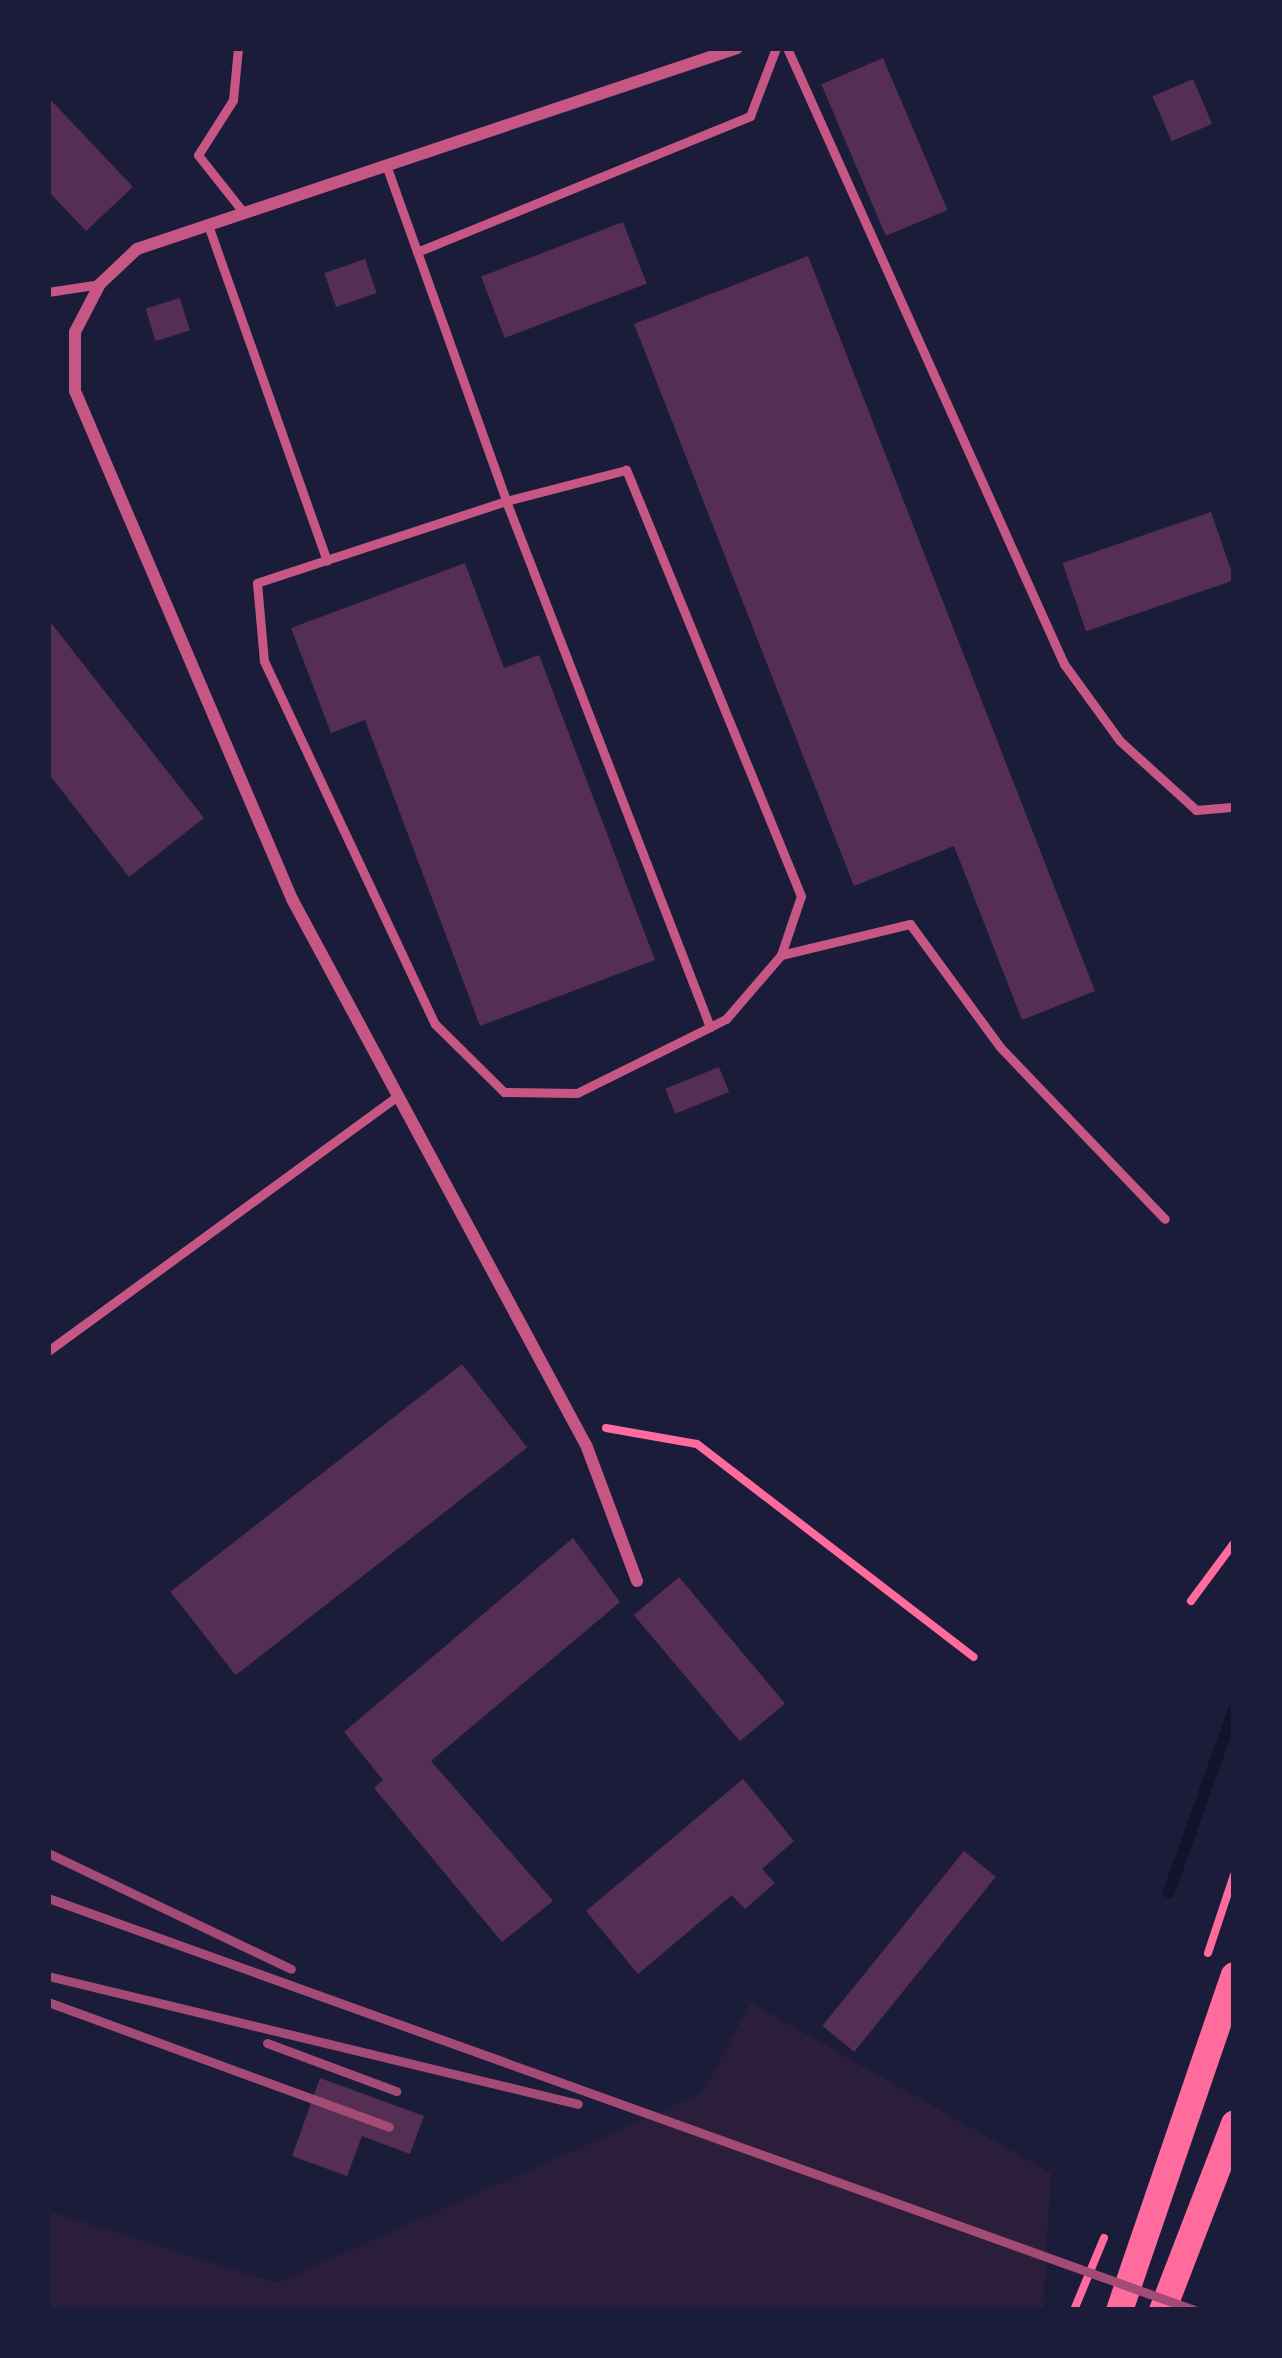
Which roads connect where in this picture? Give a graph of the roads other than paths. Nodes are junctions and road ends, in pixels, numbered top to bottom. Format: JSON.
{"nodes":[{"id":1,"x":238,"y":48,"type":"edge"},
{"id":2,"x":736,"y":48,"type":"edge"},
{"id":3,"x":776,"y":48,"type":"edge"},
{"id":4,"x":787,"y":48,"type":"edge"},
{"id":5,"x":386,"y":165,"type":"junction"},
{"id":6,"x":244,"y":213,"type":"junction"},
{"id":7,"x":208,"y":225,"type":"junction"},
{"id":8,"x":417,"y":252,"type":"junction"},
{"id":9,"x":100,"y":284,"type":"junction"},
{"id":10,"x":48,"y":292,"type":"edge"},
{"id":11,"x":506,"y":501,"type":"junction"},
{"id":12,"x":327,"y":561,"type":"junction"},
{"id":13,"x":1234,"y":807,"type":"edge"},
{"id":14,"x":781,"y":955,"type":"junction"},
{"id":15,"x":710,"y":1027,"type":"junction"},
{"id":16,"x":394,"y":1098,"type":"junction"},
{"id":17,"x":1165,"y":1219,"type":"dead end"},
{"id":18,"x":48,"y":1351,"type":"edge"},
{"id":19,"x":637,"y":1581,"type":"dead end"},
{"id":20,"x":1234,"y":1975,"type":"edge"},
{"id":21,"x":1234,"y":2123,"type":"edge"},
{"id":22,"x":1119,"y":2310,"type":"edge"},
{"id":23,"x":1162,"y":2310,"type":"edge"}],
"edges":[{"from":1,"to":6,"type":"lane"},
{"from":2,"to":5,"type":"street"},
{"from":3,"to":8,"type":"lane"},
{"from":4,"to":13,"type":"lane"},
{"from":5,"to":6,"type":"street"},
{"from":5,"to":8,"type":"lane"},
{"from":6,"to":7,"type":"street"},
{"from":7,"to":9,"type":"street"},
{"from":7,"to":12,"type":"lane"},
{"from":8,"to":11,"type":"lane"},
{"from":9,"to":10,"type":"lane"},
{"from":9,"to":16,"type":"street"},
{"from":11,"to":12,"type":"lane"},
{"from":11,"to":14,"type":"lane"},
{"from":11,"to":15,"type":"lane"},
{"from":12,"to":15,"type":"lane"},
{"from":14,"to":15,"type":"lane"},
{"from":14,"to":17,"type":"lane"},
{"from":16,"to":18,"type":"lane"},
{"from":16,"to":19,"type":"street"},
{"from":20,"to":22,"type":"main road"},
{"from":21,"to":23,"type":"main road"}]}
